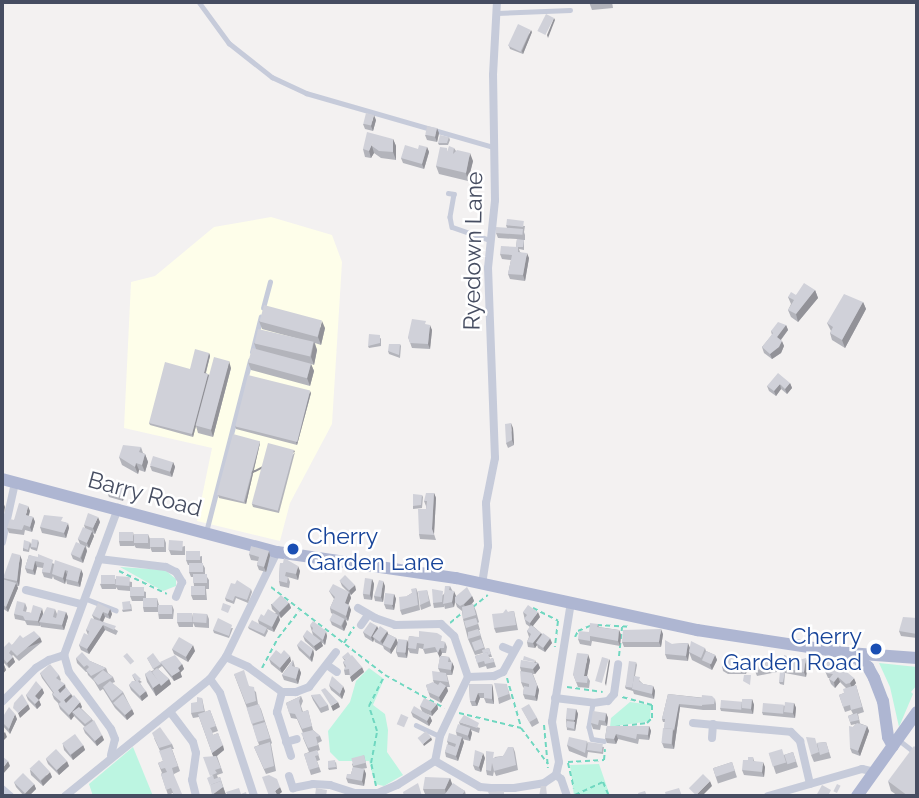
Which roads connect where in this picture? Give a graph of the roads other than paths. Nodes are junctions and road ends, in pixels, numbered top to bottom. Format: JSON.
{"nodes":[{"id":1,"x":199,"y":2,"type":"edge"},
{"id":2,"x":497,"y":2,"type":"edge"},
{"id":3,"x":570,"y":10,"type":"dead end"},
{"id":4,"x":497,"y":13,"type":"junction"},
{"id":5,"x":493,"y":147,"type":"junction"},
{"id":6,"x":448,"y":193,"type":"dead end"},
{"id":7,"x":491,"y":240,"type":"junction"},
{"id":8,"x":270,"y":282,"type":"dead end"},
{"id":9,"x":2,"y":479,"type":"edge"},
{"id":10,"x":15,"y":483,"type":"junction"},
{"id":11,"x":118,"y":508,"type":"junction"},
{"id":12,"x":206,"y":532,"type":"junction"},
{"id":13,"x":2,"y":542,"type":"edge"},
{"id":14,"x":278,"y":552,"type":"junction"},
{"id":15,"x":99,"y":559,"type":"junction"},
{"id":16,"x":482,"y":584,"type":"junction"},
{"id":17,"x":176,"y":597,"type":"road end"},
{"id":18,"x":82,"y":601,"type":"junction"},
{"id":19,"x":570,"y":602,"type":"junction"},
{"id":20,"x":32,"y":604,"type":"edge"},
{"id":21,"x":358,"y":608,"type":"dead end"},
{"id":22,"x":116,"y":610,"type":"dead end"},
{"id":23,"x":368,"y":615,"type":"junction"},
{"id":24,"x":361,"y":625,"type":"road end"},
{"id":25,"x":503,"y":646,"type":"dead end"},
{"id":26,"x":336,"y":652,"type":"dead end"},
{"id":27,"x":848,"y":653,"type":"junction"},
{"id":28,"x":64,"y":655,"type":"junction"},
{"id":29,"x":226,"y":657,"type":"junction"},
{"id":30,"x":917,"y":658,"type":"edge"},
{"id":31,"x":327,"y":664,"type":"junction"},
{"id":32,"x":618,"y":664,"type":"road end"},
{"id":33,"x":337,"y":672,"type":"dead end"},
{"id":34,"x":468,"y":677,"type":"junction"},
{"id":35,"x":210,"y":679,"type":"junction"},
{"id":36,"x":282,"y":692,"type":"junction"},
{"id":37,"x":560,"y":698,"type":"junction"},
{"id":38,"x":2,"y":702,"type":"edge"},
{"id":39,"x":593,"y":703,"type":"junction"},
{"id":40,"x":917,"y":712,"type":"edge"},
{"id":41,"x":171,"y":713,"type":"junction"},
{"id":42,"x":693,"y":723,"type":"dead end"},
{"id":43,"x":713,"y":724,"type":"junction"},
{"id":44,"x":416,"y":725,"type":"dead end"},
{"id":45,"x":440,"y":736,"type":"junction"},
{"id":46,"x":712,"y":738,"type":"dead end"},
{"id":47,"x":297,"y":739,"type":"dead end"},
{"id":48,"x":605,"y":741,"type":"edge"},
{"id":49,"x":286,"y":742,"type":"junction"},
{"id":50,"x":896,"y":743,"type":"junction"},
{"id":51,"x":916,"y":753,"type":"edge"},
{"id":52,"x":291,"y":756,"type":"dead end"},
{"id":53,"x":110,"y":758,"type":"junction"},
{"id":54,"x":435,"y":761,"type":"junction"},
{"id":55,"x":908,"y":761,"type":"edge"},
{"id":56,"x":875,"y":772,"type":"junction"},
{"id":57,"x":289,"y":776,"type":"dead end"},
{"id":58,"x":553,"y":778,"type":"junction"},
{"id":59,"x":810,"y":783,"type":"junction"},
{"id":60,"x":480,"y":787,"type":"junction"},
{"id":61,"x":2,"y":789,"type":"edge"},
{"id":62,"x":295,"y":792,"type":"edge"},
{"id":63,"x":347,"y":794,"type":"edge"},
{"id":64,"x":10,"y":796,"type":"edge"},
{"id":65,"x":65,"y":796,"type":"edge"},
{"id":66,"x":197,"y":796,"type":"edge"},
{"id":67,"x":254,"y":796,"type":"edge"},
{"id":68,"x":477,"y":796,"type":"edge"},
{"id":69,"x":570,"y":796,"type":"edge"},
{"id":70,"x":768,"y":796,"type":"edge"},
{"id":71,"x":858,"y":796,"type":"edge"}],
"edges":[{"from":1,"to":5,"type":"lane"},
{"from":2,"to":4,"type":"street","name":"Ryedown Lane"},
{"from":3,"to":4,"type":"lane"},
{"from":4,"to":5,"type":"street","name":"Ryedown Lane"},
{"from":5,"to":7,"type":"street","name":"Ryedown Lane"},
{"from":6,"to":7,"type":"lane"},
{"from":7,"to":16,"type":"street","name":"Ryedown Lane"},
{"from":8,"to":12,"type":"lane"},
{"from":9,"to":10,"type":"main road","name":"Barry Road"},
{"from":10,"to":11,"type":"main road","name":"Barry Road"},
{"from":10,"to":13,"type":"street"},
{"from":11,"to":12,"type":"main road","name":"Barry Road"},
{"from":11,"to":15,"type":"street"},
{"from":12,"to":14,"type":"main road","name":"Barry Road"},
{"from":14,"to":16,"type":"main road"},
{"from":14,"to":29,"type":"street"},
{"from":15,"to":17,"type":"street"},
{"from":15,"to":18,"type":"street"},
{"from":16,"to":19,"type":"main road"},
{"from":18,"to":20,"type":"street"},
{"from":18,"to":22,"type":"lane"},
{"from":18,"to":28,"type":"street"},
{"from":19,"to":27,"type":"main road"},
{"from":19,"to":37,"type":"street"},
{"from":21,"to":23,"type":"street"},
{"from":23,"to":24,"type":"street"},
{"from":23,"to":34,"type":"street"},
{"from":25,"to":34,"type":"street"},
{"from":26,"to":31,"type":"street"},
{"from":27,"to":30,"type":"main road"},
{"from":27,"to":50,"type":"main road"},
{"from":28,"to":38,"type":"street"},
{"from":28,"to":53,"type":"street"},
{"from":29,"to":35,"type":"street"},
{"from":29,"to":36,"type":"street"},
{"from":31,"to":33,"type":"street"},
{"from":31,"to":36,"type":"street"},
{"from":32,"to":39,"type":"street"},
{"from":34,"to":45,"type":"street"},
{"from":35,"to":41,"type":"street"},
{"from":35,"to":67,"type":"street"},
{"from":36,"to":49,"type":"street"},
{"from":37,"to":39,"type":"street"},
{"from":37,"to":58,"type":"street"},
{"from":39,"to":48,"type":"lane"},
{"from":40,"to":50,"type":"main road"},
{"from":41,"to":53,"type":"street"},
{"from":41,"to":66,"type":"street"},
{"from":42,"to":43,"type":"street"},
{"from":43,"to":46,"type":"street"},
{"from":43,"to":59,"type":"street"},
{"from":44,"to":45,"type":"lane"},
{"from":45,"to":54,"type":"street"},
{"from":47,"to":49,"type":"street"},
{"from":49,"to":52,"type":"street"},
{"from":50,"to":51,"type":"lane"},
{"from":50,"to":56,"type":"main road"},
{"from":51,"to":55,"type":"lane"},
{"from":53,"to":65,"type":"street"},
{"from":54,"to":60,"type":"street"},
{"from":54,"to":63,"type":"street"},
{"from":56,"to":59,"type":"street"},
{"from":56,"to":71,"type":"main road"},
{"from":57,"to":62,"type":"street"},
{"from":58,"to":60,"type":"street"},
{"from":58,"to":69,"type":"street"},
{"from":59,"to":70,"type":"street"},
{"from":60,"to":68,"type":"street"},
{"from":61,"to":64,"type":"street"},
{"from":62,"to":63,"type":"street"}]}
